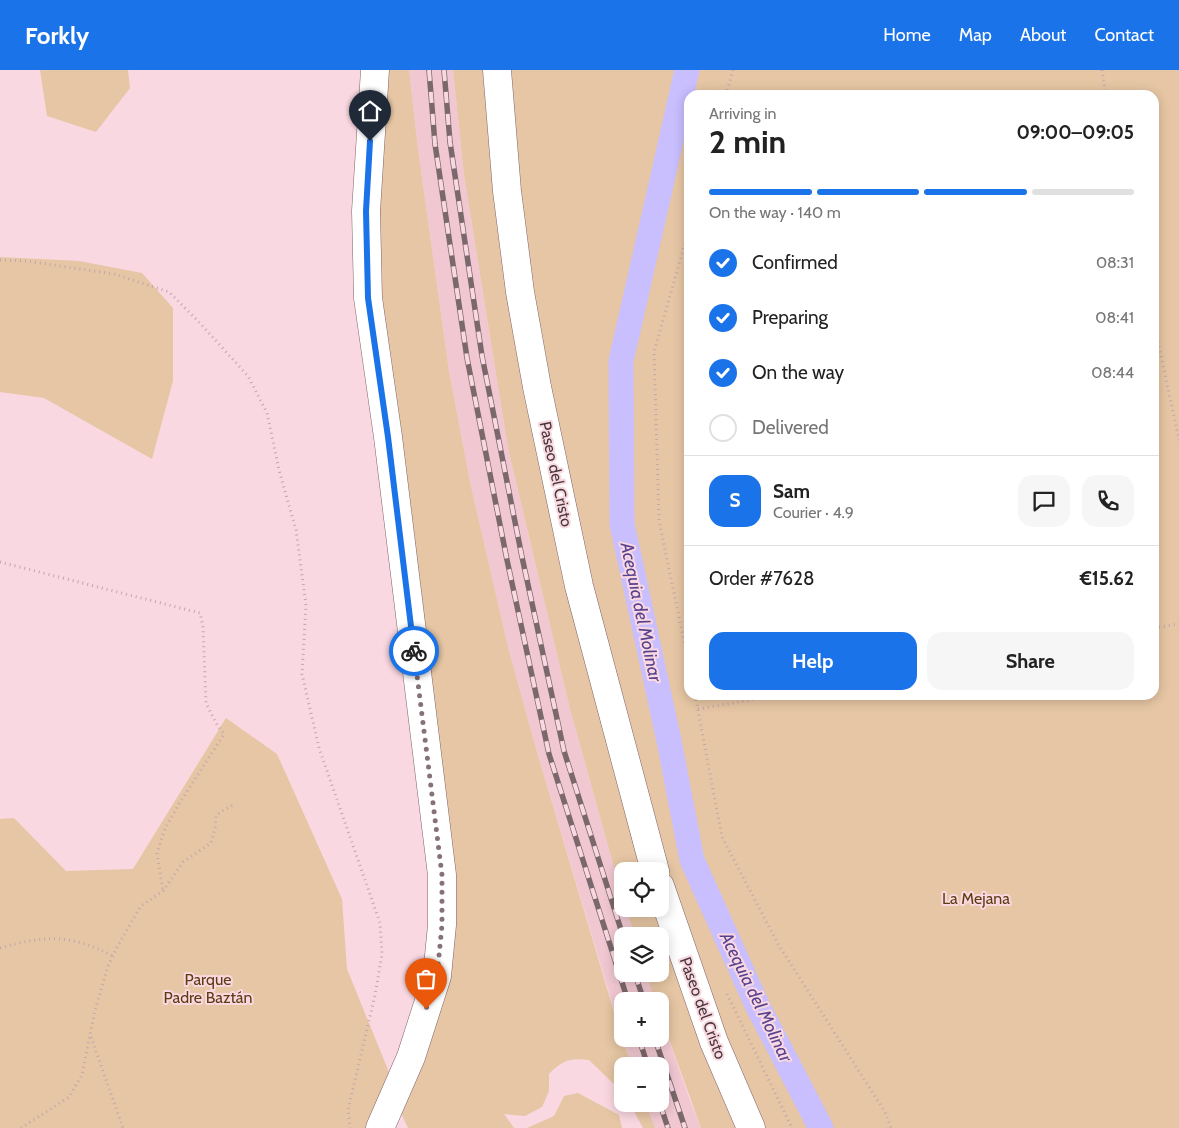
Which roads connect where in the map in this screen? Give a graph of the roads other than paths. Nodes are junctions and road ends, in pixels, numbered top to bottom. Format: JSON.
{"nodes":[{"id":1,"x":375,"y":70,"type":"edge"},
{"id":2,"x":497,"y":70,"type":"edge"},
{"id":3,"x":653,"y":862,"type":"edge"},
{"id":4,"x":669,"y":912,"type":"edge"},
{"id":5,"x":380,"y":1128,"type":"edge"},
{"id":6,"x":751,"y":1128,"type":"edge"}],
"edges":[{"from":1,"to":5,"type":"street"},
{"from":2,"to":3,"type":"street","name":"Paseo del Cristo"},
{"from":4,"to":6,"type":"street","name":"Paseo del Cristo"}]}
